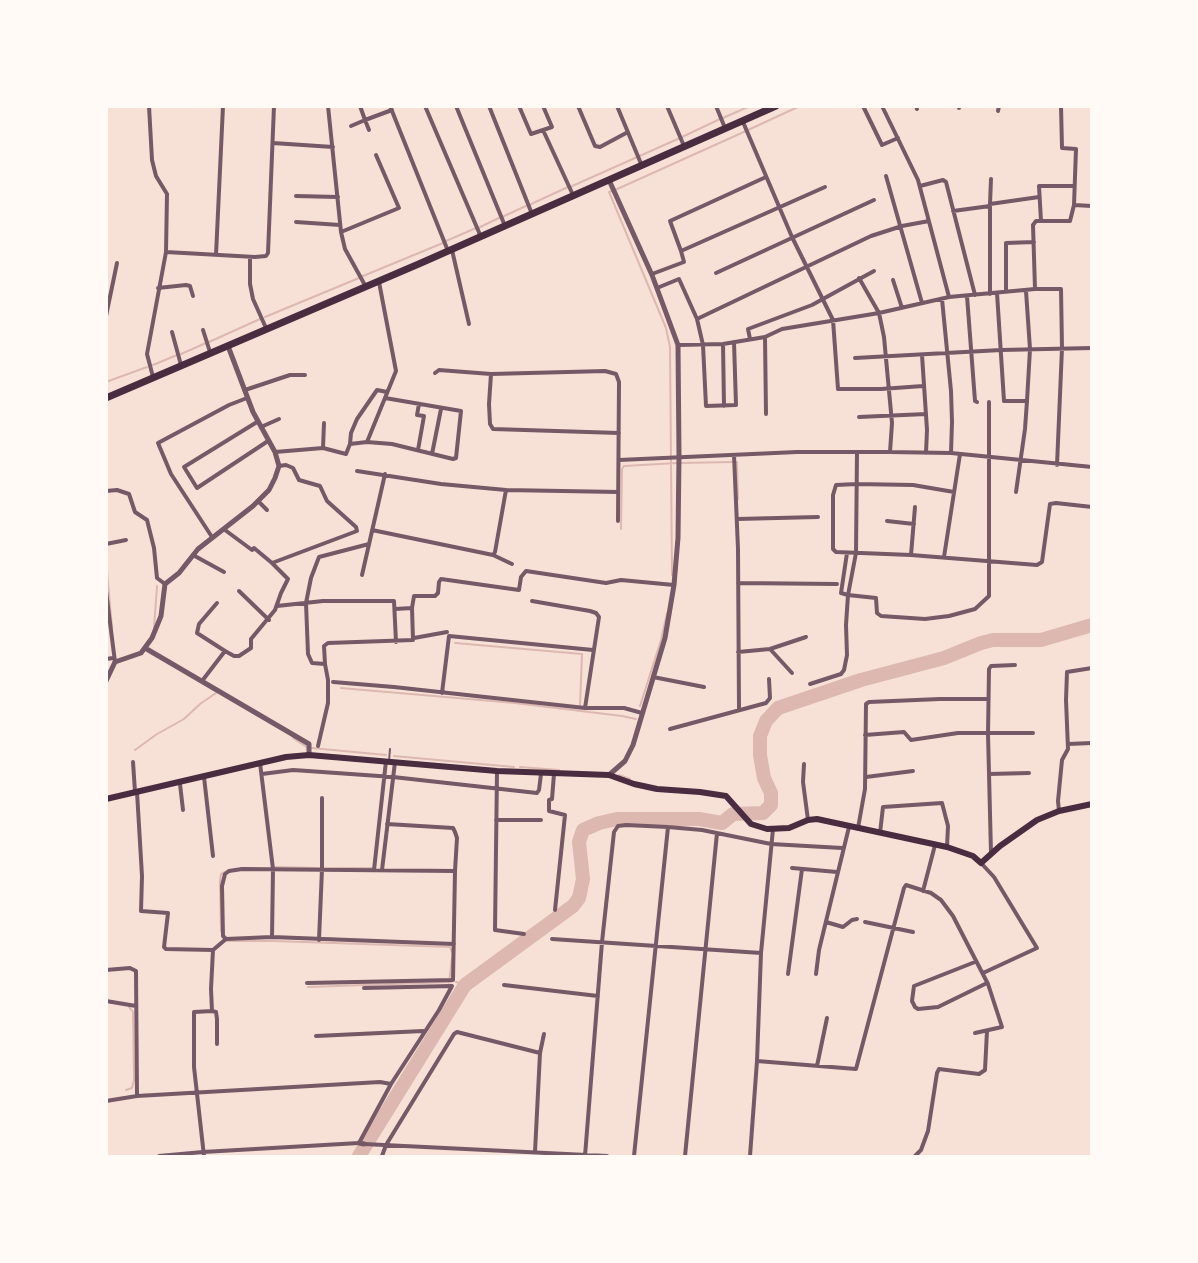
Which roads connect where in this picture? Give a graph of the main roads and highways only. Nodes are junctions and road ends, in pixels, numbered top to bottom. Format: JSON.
{"nodes":[{"id":1,"x":776,"y":106,"type":"edge"},
{"id":2,"x":106,"y":398,"type":"edge"},
{"id":3,"x":106,"y":800,"type":"edge"},
{"id":4,"x":1092,"y":804,"type":"edge"}],
"edges":[{"from":1,"to":2,"type":"main road"},
{"from":3,"to":4,"type":"main road"}]}
